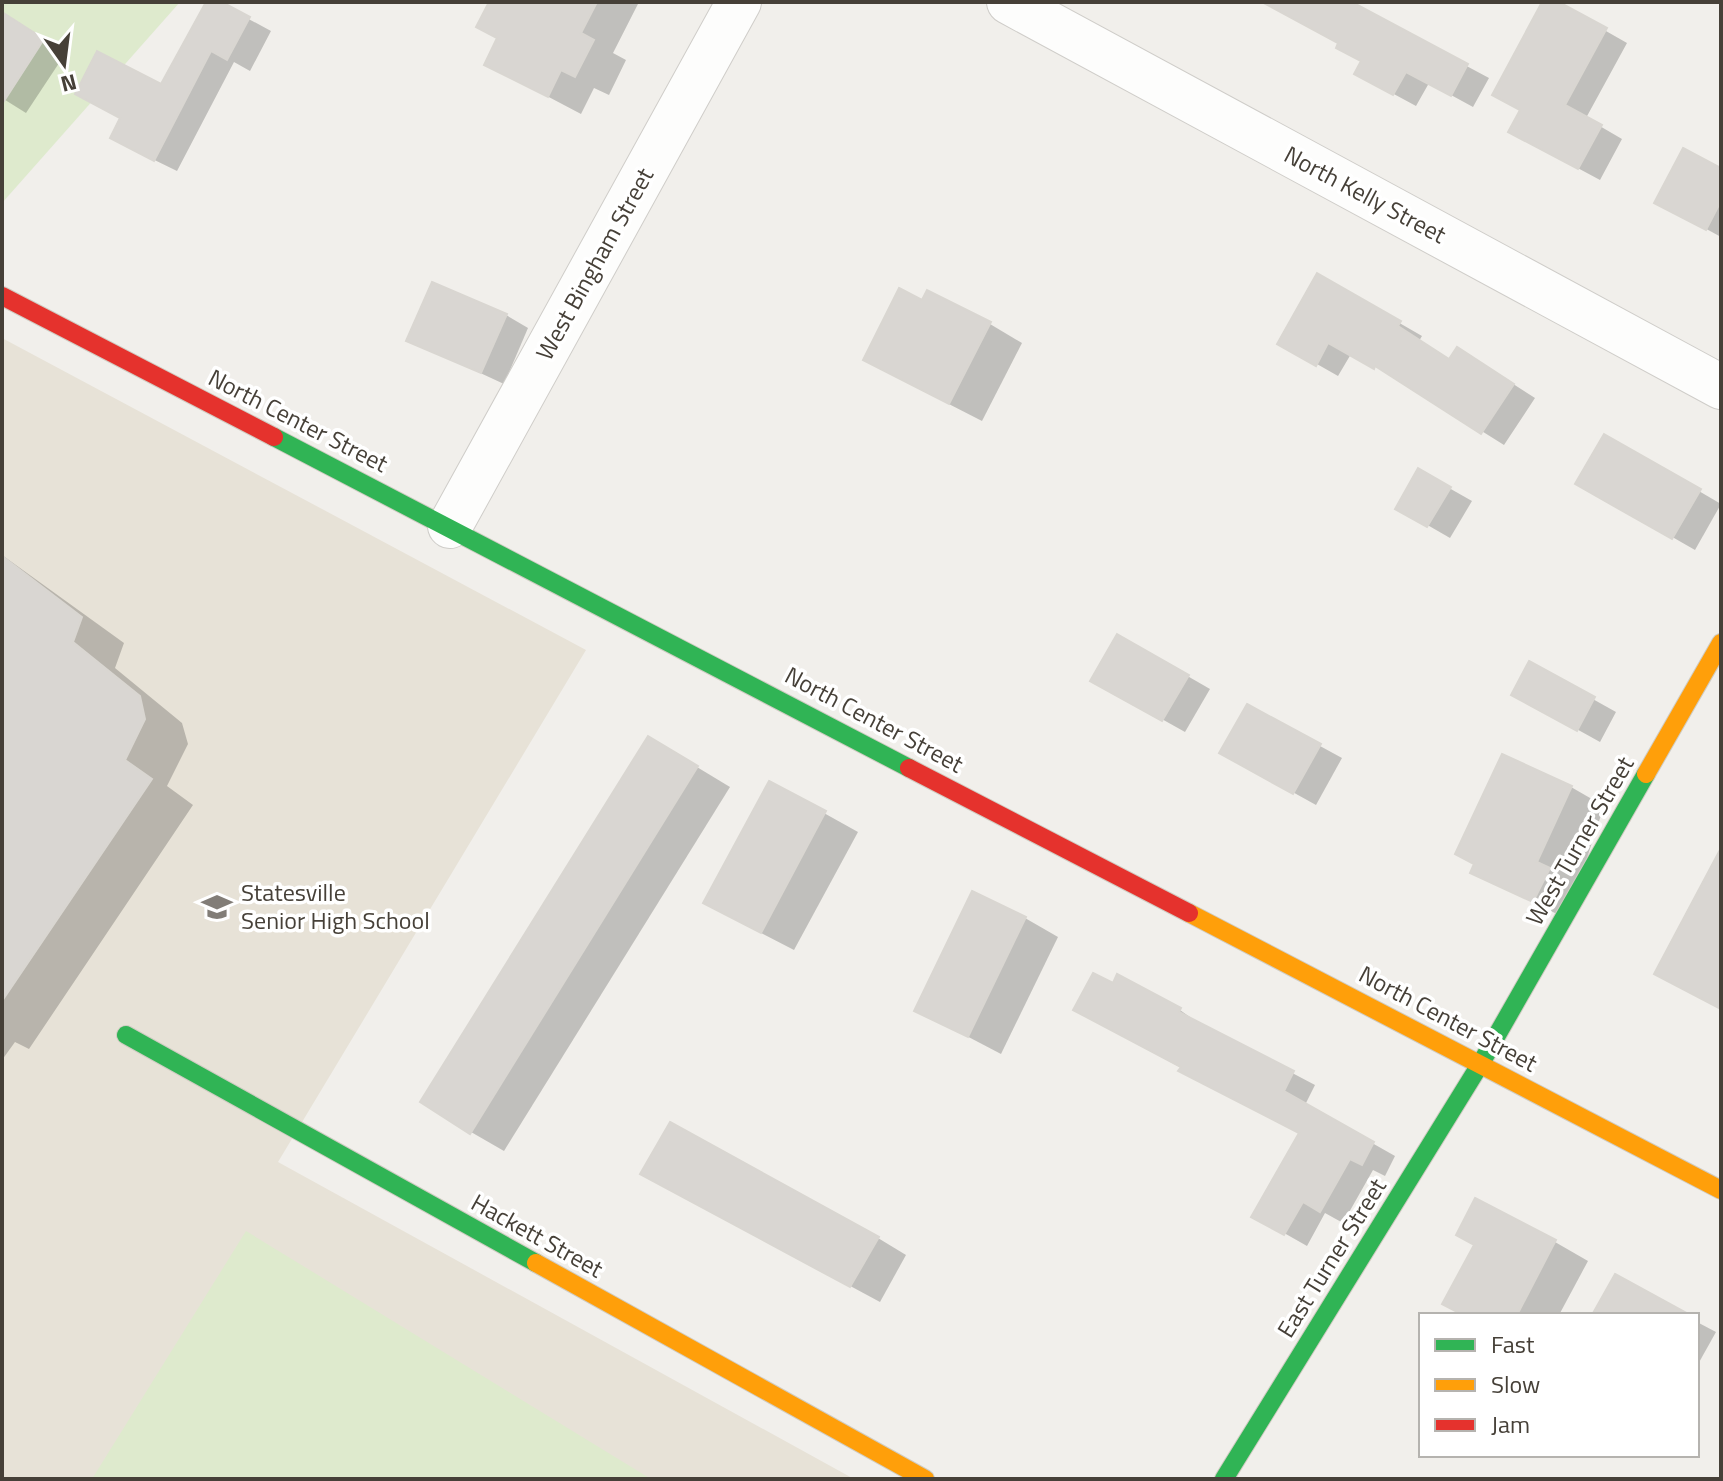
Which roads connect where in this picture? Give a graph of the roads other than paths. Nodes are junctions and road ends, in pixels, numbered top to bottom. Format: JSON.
{"nodes":[{"id":1,"x":739,"y":2,"type":"edge"},
{"id":2,"x":1009,"y":2,"type":"edge"},
{"id":3,"x":2,"y":296,"type":"edge"},
{"id":4,"x":1721,"y":387,"type":"edge"},
{"id":5,"x":450,"y":526,"type":"junction"},
{"id":6,"x":1721,"y":643,"type":"edge"},
{"id":7,"x":126,"y":1035,"type":"dead end"},
{"id":8,"x":1481,"y":1063,"type":"junction"},
{"id":9,"x":1721,"y":1190,"type":"edge"},
{"id":10,"x":925,"y":1479,"type":"edge"},
{"id":11,"x":1224,"y":1479,"type":"edge"}],
"edges":[{"from":1,"to":5,"type":"street","name":"West Bingham Street"},
{"from":2,"to":4,"type":"street","name":"North Kelly Street"},
{"from":3,"to":5,"type":"main road","name":"North Center Street"},
{"from":5,"to":8,"type":"main road","name":"North Center Street"},
{"from":6,"to":8,"type":"main road","name":"West Turner Street"},
{"from":7,"to":10,"type":"main road","name":"Hackett Street"},
{"from":8,"to":9,"type":"main road","name":"North Center Street"},
{"from":8,"to":11,"type":"main road","name":"East Turner Street"}]}
